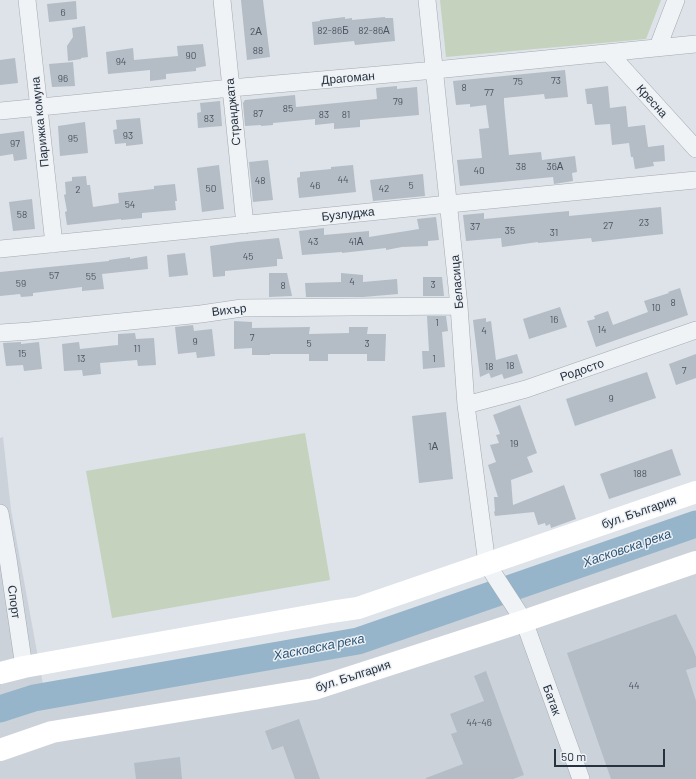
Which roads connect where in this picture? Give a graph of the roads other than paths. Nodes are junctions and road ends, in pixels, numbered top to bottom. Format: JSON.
{"nodes":[{"id":1,"x":27,"y":0,"type":"edge"},
{"id":2,"x":222,"y":0,"type":"edge"},
{"id":3,"x":428,"y":0,"type":"edge"},
{"id":4,"x":676,"y":0,"type":"edge"},
{"id":5,"x":696,"y":44,"type":"edge"},
{"id":6,"x":658,"y":47,"type":"junction"},
{"id":7,"x":609,"y":53,"type":"junction"},
{"id":8,"x":435,"y":70,"type":"junction"},
{"id":9,"x":231,"y":88,"type":"junction"},
{"id":10,"x":39,"y":107,"type":"junction"},
{"id":11,"x":0,"y":111,"type":"edge"},
{"id":12,"x":696,"y":149,"type":"edge"},
{"id":13,"x":696,"y":180,"type":"edge"},
{"id":14,"x":449,"y":204,"type":"junction"},
{"id":15,"x":245,"y":225,"type":"junction"},
{"id":16,"x":54,"y":244,"type":"junction"},
{"id":17,"x":0,"y":249,"type":"edge"},
{"id":18,"x":460,"y":306,"type":"junction"},
{"id":19,"x":696,"y":330,"type":"edge"},
{"id":20,"x":0,"y":333,"type":"edge"},
{"id":21,"x":466,"y":405,"type":"junction"},
{"id":22,"x":696,"y":492,"type":"edge"},
{"id":23,"x":0,"y":514,"type":"edge"},
{"id":24,"x":696,"y":562,"type":"edge"},
{"id":25,"x":487,"y":564,"type":"junction"},
{"id":26,"x":524,"y":621,"type":"junction"},
{"id":27,"x":24,"y":667,"type":"junction"},
{"id":28,"x":0,"y":673,"type":"edge"},
{"id":29,"x":0,"y":750,"type":"edge"},
{"id":30,"x":581,"y":779,"type":"edge"}],
"edges":[{"from":1,"to":10,"type":"street","name":"Парижка комуна"},
{"from":2,"to":9,"type":"street","name":"Странджата"},
{"from":3,"to":8,"type":"street","name":"Беласица"},
{"from":4,"to":6,"type":"street"},
{"from":5,"to":6,"type":"street","name":"Драгоман"},
{"from":6,"to":7,"type":"street","name":"Драгоман"},
{"from":7,"to":8,"type":"street","name":"Драгоман"},
{"from":7,"to":12,"type":"street","name":"Кресна"},
{"from":8,"to":9,"type":"street","name":"Драгоман"},
{"from":8,"to":14,"type":"street","name":"Беласица"},
{"from":9,"to":10,"type":"street","name":"Драгоман"},
{"from":9,"to":15,"type":"street","name":"Странджата"},
{"from":10,"to":11,"type":"street","name":"Драгоман"},
{"from":10,"to":16,"type":"street","name":"Парижка комуна"},
{"from":13,"to":14,"type":"street","name":"Бузлуджа"},
{"from":14,"to":15,"type":"street","name":"Бузлуджа"},
{"from":14,"to":18,"type":"street","name":"Беласица"},
{"from":15,"to":16,"type":"street","name":"Бузлуджа"},
{"from":16,"to":17,"type":"street","name":"Бузлуджа"},
{"from":18,"to":20,"type":"street","name":"Вихър"},
{"from":18,"to":21,"type":"street","name":"Беласица"},
{"from":19,"to":21,"type":"street","name":"Родосто"},
{"from":21,"to":25,"type":"street","name":"Беласица"},
{"from":22,"to":25,"type":"street","name":"бул. България"},
{"from":23,"to":27,"type":"street","name":"Спорт"},
{"from":24,"to":26,"type":"street","name":"бул. България"},
{"from":25,"to":26,"type":"street","name":"Батак"},
{"from":25,"to":27,"type":"street","name":"бул. България"},
{"from":26,"to":29,"type":"street","name":"бул. България"},
{"from":26,"to":30,"type":"street","name":"Батак"},
{"from":27,"to":28,"type":"street","name":"бул. България"}]}
